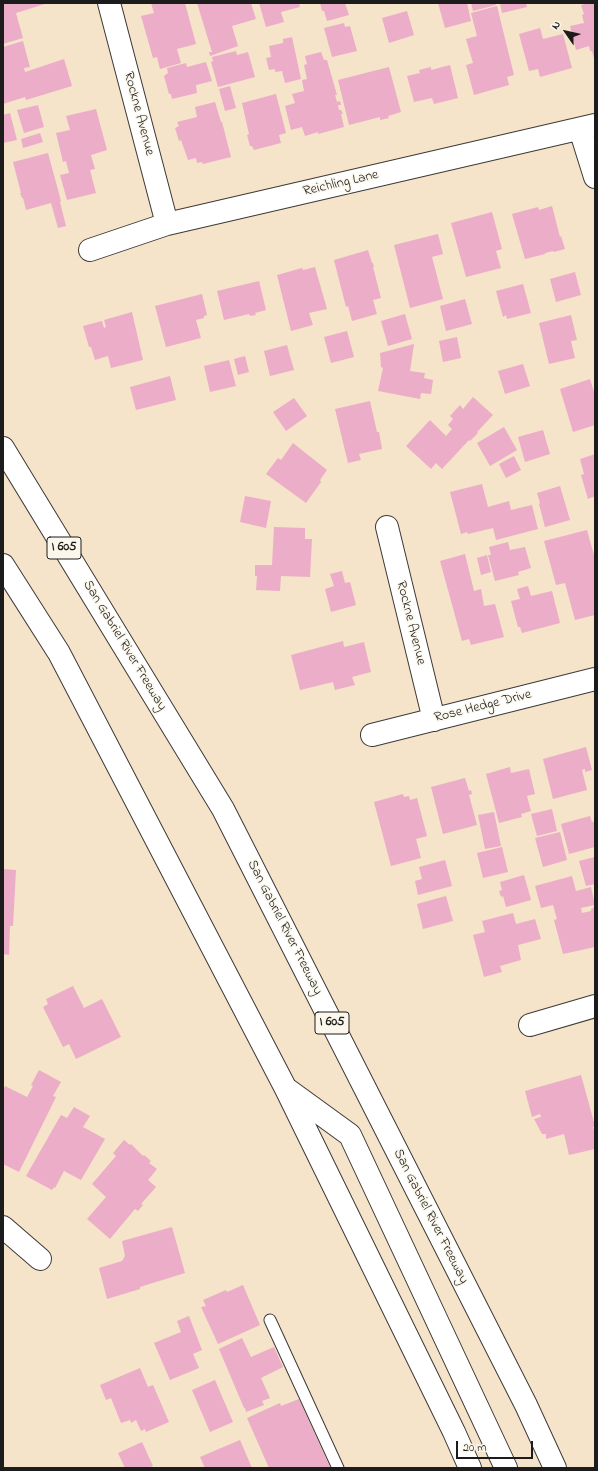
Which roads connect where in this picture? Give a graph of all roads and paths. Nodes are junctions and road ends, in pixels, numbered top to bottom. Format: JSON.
{"nodes":[{"id":1,"x":109,"y":3,"type":"edge"},
{"id":2,"x":588,"y":127,"type":"edge"},
{"id":3,"x":595,"y":177,"type":"edge"},
{"id":4,"x":167,"y":224,"type":"junction"},
{"id":5,"x":90,"y":250,"type":"dead end"},
{"id":6,"x":3,"y":448,"type":"edge"},
{"id":7,"x":387,"y":527,"type":"dead end"},
{"id":8,"x":3,"y":565,"type":"edge"},
{"id":9,"x":595,"y":679,"type":"edge"},
{"id":10,"x":434,"y":720,"type":"junction"},
{"id":11,"x":372,"y":735,"type":"dead end"},
{"id":12,"x":595,"y":1006,"type":"edge"},
{"id":13,"x":530,"y":1026,"type":"dead end"},
{"id":14,"x":286,"y":1088,"type":"junction"},
{"id":15,"x":3,"y":1227,"type":"edge"},
{"id":16,"x":40,"y":1259,"type":"dead end"},
{"id":17,"x":270,"y":1320,"type":"dead end"},
{"id":18,"x":338,"y":1468,"type":"edge"},
{"id":19,"x":470,"y":1468,"type":"edge"},
{"id":20,"x":506,"y":1468,"type":"edge"},
{"id":21,"x":555,"y":1468,"type":"edge"}],
"edges":[{"from":1,"to":4,"type":"main road","name":"Rockne Avenue"},
{"from":2,"to":3,"type":"main road"},
{"from":2,"to":4,"type":"main road","name":"Reichling Lane"},
{"from":4,"to":5,"type":"main road","name":"Reichling Lane"},
{"from":6,"to":21,"type":"main road","name":"San Gabriel River Freeway","number":"I 605"},
{"from":7,"to":10,"type":"main road","name":"Rockne Avenue"},
{"from":8,"to":14,"type":"main road"},
{"from":9,"to":10,"type":"main road","name":"Rose Hedge Drive"},
{"from":10,"to":11,"type":"main road","name":"Rose Hedge Drive"},
{"from":12,"to":13,"type":"main road"},
{"from":14,"to":19,"type":"main road"},
{"from":14,"to":20,"type":"main road"},
{"from":15,"to":16,"type":"main road"},
{"from":17,"to":18,"type":"lane"}]}
